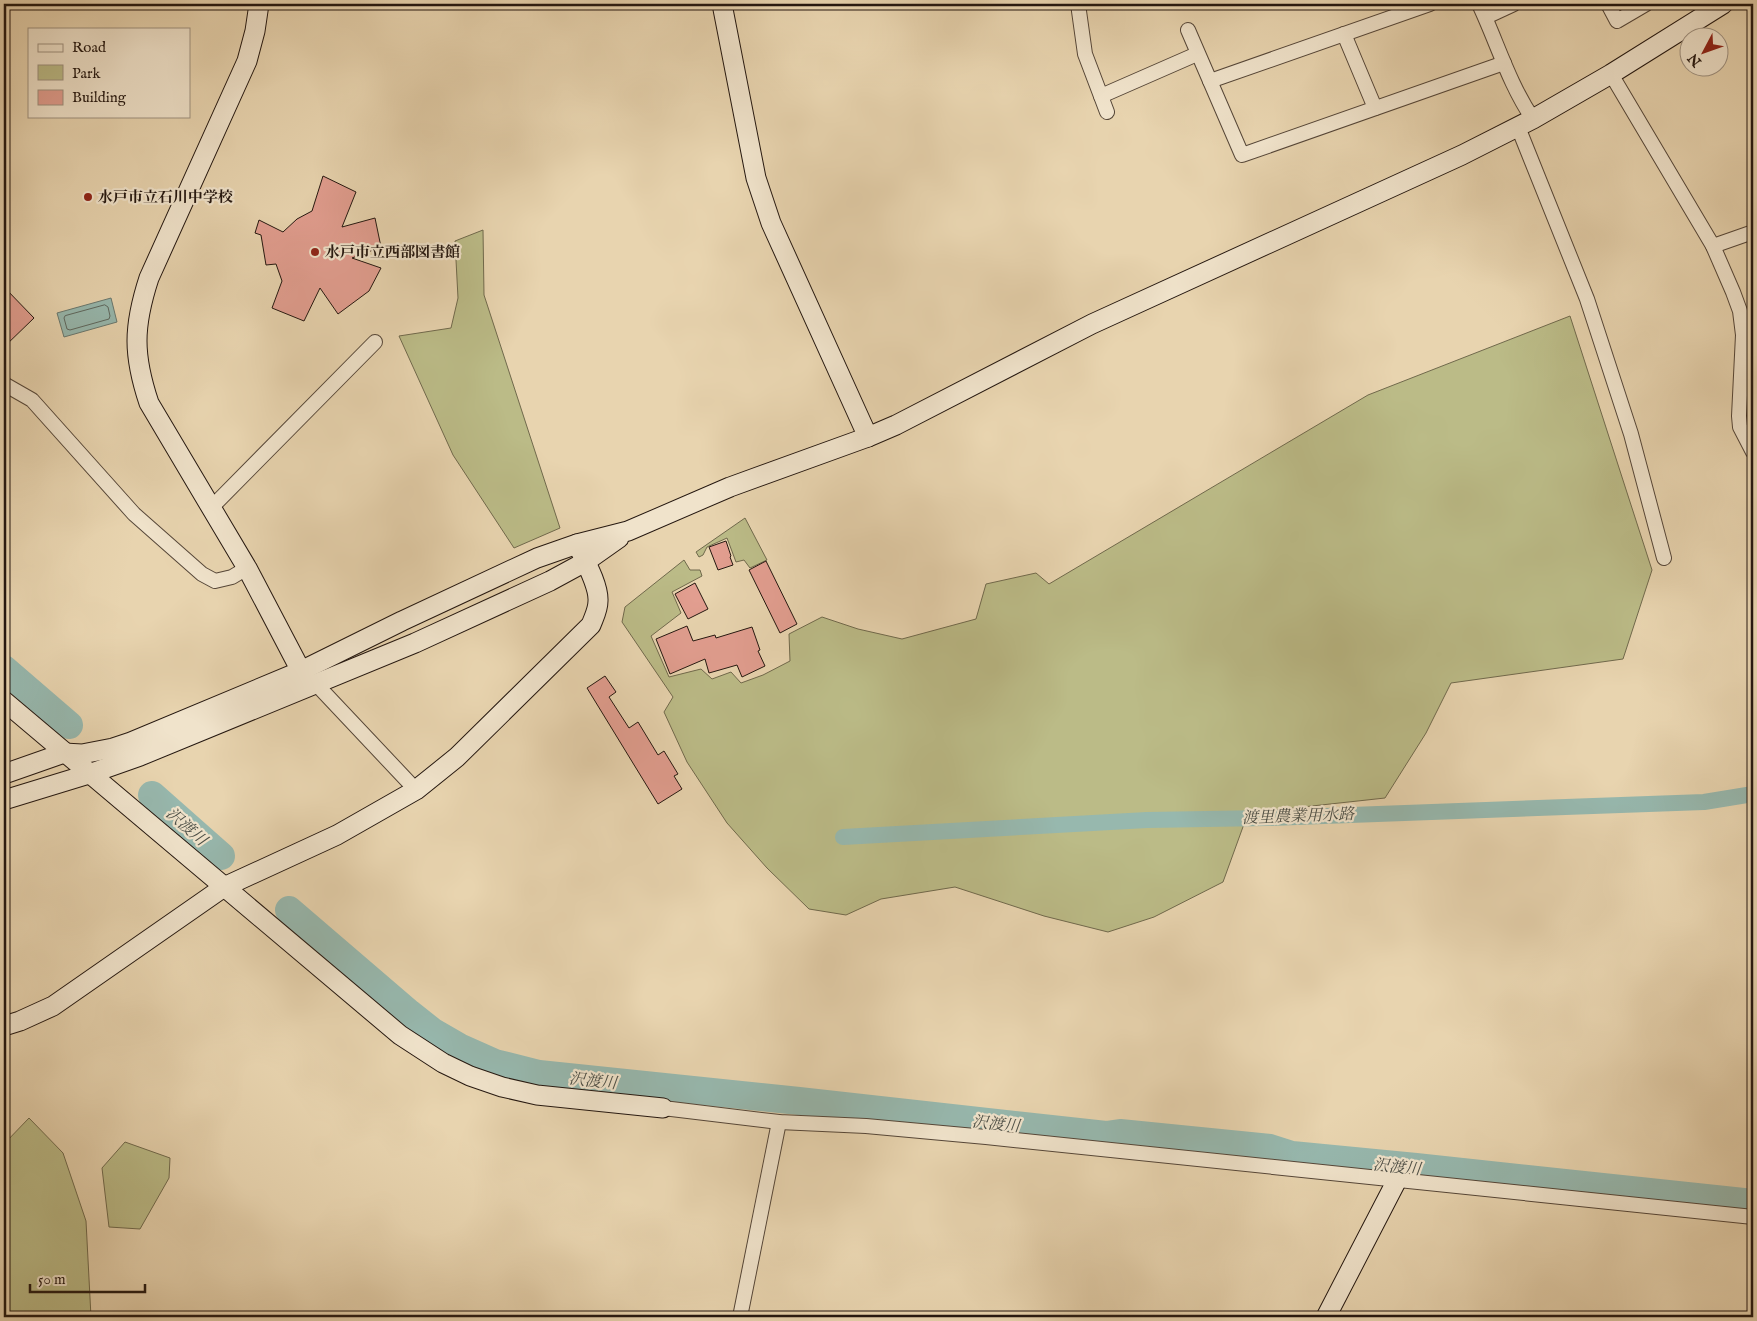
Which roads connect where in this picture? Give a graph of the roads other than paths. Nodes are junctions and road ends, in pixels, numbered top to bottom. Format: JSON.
{"nodes":[{"id":1,"x":259,"y":4,"type":"edge"},
{"id":2,"x":722,"y":4,"type":"edge"},
{"id":3,"x":1078,"y":4,"type":"edge"},
{"id":4,"x":1430,"y":4,"type":"edge"},
{"id":5,"x":1479,"y":4,"type":"edge"},
{"id":6,"x":1514,"y":4,"type":"edge"},
{"id":7,"x":1608,"y":4,"type":"edge"},
{"id":8,"x":1646,"y":4,"type":"edge"},
{"id":9,"x":1723,"y":4,"type":"edge"},
{"id":10,"x":1486,"y":17,"type":"junction"},
{"id":11,"x":1188,"y":30,"type":"dead end"},
{"id":12,"x":1344,"y":34,"type":"junction"},
{"id":13,"x":1197,"y":54,"type":"junction"},
{"id":14,"x":1504,"y":63,"type":"junction"},
{"id":15,"x":1611,"y":74,"type":"junction"},
{"id":16,"x":1210,"y":81,"type":"junction"},
{"id":17,"x":1102,"y":96,"type":"junction"},
{"id":18,"x":1375,"y":108,"type":"junction"},
{"id":19,"x":1107,"y":112,"type":"dead end"},
{"id":20,"x":1525,"y":123,"type":"junction"},
{"id":21,"x":1753,"y":232,"type":"edge"},
{"id":22,"x":1713,"y":246,"type":"junction"},
{"id":23,"x":375,"y":342,"type":"dead end"},
{"id":24,"x":4,"y":384,"type":"edge"},
{"id":25,"x":868,"y":437,"type":"junction"},
{"id":26,"x":1753,"y":452,"type":"edge"},
{"id":27,"x":211,"y":508,"type":"junction"},
{"id":28,"x":628,"y":532,"type":"junction"},
{"id":29,"x":576,"y":544,"type":"junction"},
{"id":30,"x":1664,"y":558,"type":"dead end"},
{"id":31,"x":585,"y":562,"type":"junction"},
{"id":32,"x":247,"y":568,"type":"junction"},
{"id":33,"x":301,"y":671,"type":"junction"},
{"id":34,"x":317,"y":685,"type":"junction"},
{"id":35,"x":4,"y":701,"type":"edge"},
{"id":36,"x":64,"y":753,"type":"junction"},
{"id":37,"x":4,"y":774,"type":"edge"},
{"id":38,"x":89,"y":774,"type":"junction"},
{"id":39,"x":416,"y":790,"type":"junction"},
{"id":40,"x":4,"y":800,"type":"edge"},
{"id":41,"x":224,"y":887,"type":"junction"},
{"id":42,"x":4,"y":1026,"type":"edge"},
{"id":43,"x":663,"y":1108,"type":"joint"},
{"id":44,"x":779,"y":1122,"type":"junction"},
{"id":45,"x":1398,"y":1180,"type":"junction"},
{"id":46,"x":1753,"y":1217,"type":"edge"},
{"id":47,"x":740,"y":1317,"type":"edge"},
{"id":48,"x":1326,"y":1317,"type":"edge"}],
"edges":[{"from":1,"to":27,"type":"street"},
{"from":2,"to":25,"type":"street"},
{"from":3,"to":17,"type":"street"},
{"from":4,"to":12,"type":"street"},
{"from":5,"to":10,"type":"street"},
{"from":6,"to":10,"type":"street"},
{"from":7,"to":8,"type":"street"},
{"from":9,"to":15,"type":"street"},
{"from":10,"to":14,"type":"street"},
{"from":11,"to":13,"type":"street"},
{"from":12,"to":16,"type":"street"},
{"from":12,"to":18,"type":"street"},
{"from":13,"to":16,"type":"street"},
{"from":13,"to":17,"type":"street"},
{"from":14,"to":18,"type":"street"},
{"from":14,"to":20,"type":"street"},
{"from":15,"to":20,"type":"street"},
{"from":15,"to":22,"type":"street"},
{"from":16,"to":18,"type":"street"},
{"from":17,"to":19,"type":"street"},
{"from":20,"to":25,"type":"street"},
{"from":20,"to":30,"type":"street"},
{"from":21,"to":22,"type":"street"},
{"from":22,"to":26,"type":"street"},
{"from":23,"to":27,"type":"street"},
{"from":24,"to":32,"type":"street"},
{"from":25,"to":28,"type":"street"},
{"from":27,"to":32,"type":"street"},
{"from":28,"to":29,"type":"street"},
{"from":28,"to":31,"type":"street"},
{"from":29,"to":31,"type":"street"},
{"from":29,"to":33,"type":"street"},
{"from":31,"to":34,"type":"street"},
{"from":31,"to":39,"type":"street"},
{"from":32,"to":33,"type":"street"},
{"from":33,"to":36,"type":"street"},
{"from":34,"to":38,"type":"street"},
{"from":34,"to":39,"type":"street"},
{"from":35,"to":36,"type":"street"},
{"from":36,"to":37,"type":"street"},
{"from":36,"to":38,"type":"street"},
{"from":38,"to":40,"type":"street"},
{"from":38,"to":41,"type":"street"},
{"from":39,"to":41,"type":"street"},
{"from":41,"to":42,"type":"street"},
{"from":41,"to":43,"type":"street"},
{"from":43,"to":44,"type":"street"},
{"from":44,"to":45,"type":"street"},
{"from":44,"to":47,"type":"street"},
{"from":45,"to":46,"type":"street"},
{"from":45,"to":48,"type":"street"}]}
